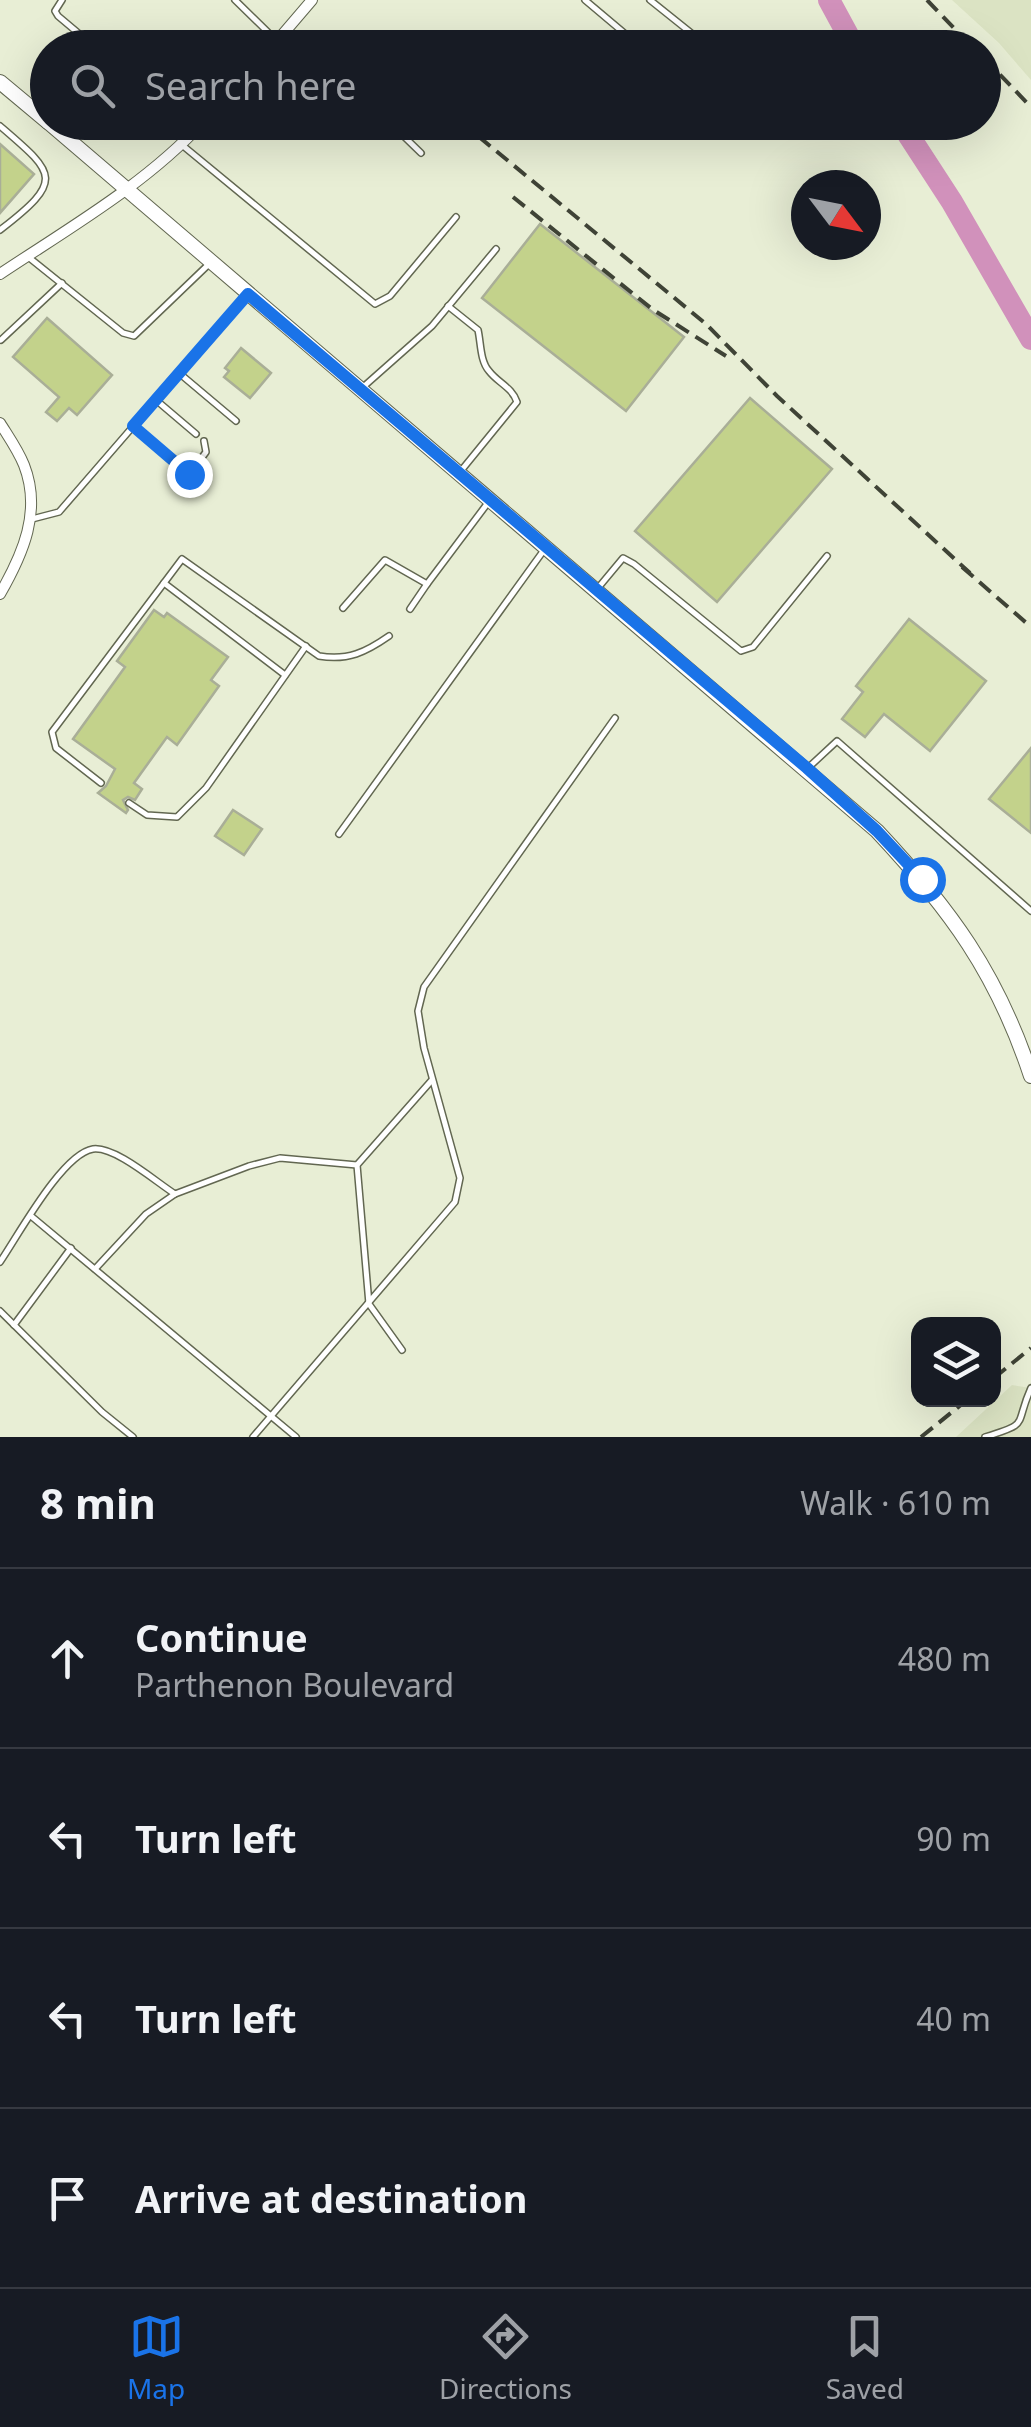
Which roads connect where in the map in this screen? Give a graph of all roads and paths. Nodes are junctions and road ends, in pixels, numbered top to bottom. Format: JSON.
{"nodes":[{"id":1,"x":62,"y":0,"type":"edge"},
{"id":2,"x":235,"y":0,"type":"edge"},
{"id":3,"x":312,"y":0,"type":"edge"},
{"id":4,"x":585,"y":0,"type":"edge"},
{"id":5,"x":650,"y":0,"type":"edge"},
{"id":6,"x":75,"y":30,"type":"edge"},
{"id":7,"x":267,"y":30,"type":"edge"},
{"id":8,"x":286,"y":30,"type":"edge"},
{"id":9,"x":621,"y":30,"type":"edge"},
{"id":10,"x":688,"y":30,"type":"edge"},
{"id":11,"x":0,"y":82,"type":"edge"},
{"id":12,"x":30,"y":107,"type":"edge"},
{"id":13,"x":0,"y":126,"type":"edge"},
{"id":14,"x":69,"y":140,"type":"edge"},
{"id":15,"x":187,"y":140,"type":"edge"},
{"id":16,"x":408,"y":140,"type":"edge"},
{"id":17,"x":182,"y":145,"type":"junction"},
{"id":18,"x":421,"y":153,"type":"dead end"},
{"id":19,"x":126,"y":189,"type":"junction"},
{"id":20,"x":456,"y":216,"type":"dead end"},
{"id":21,"x":0,"y":230,"type":"edge"},
{"id":22,"x":496,"y":249,"type":"dead end"},
{"id":23,"x":27,"y":256,"type":"junction"},
{"id":24,"x":211,"y":262,"type":"junction"},
{"id":25,"x":0,"y":274,"type":"edge"},
{"id":26,"x":62,"y":283,"type":"junction"},
{"id":27,"x":248,"y":294,"type":"junction"},
{"id":28,"x":448,"y":306,"type":"junction"},
{"id":29,"x":1,"y":340,"type":"edge"},
{"id":30,"x":179,"y":373,"type":"junction"},
{"id":31,"x":360,"y":390,"type":"junction"},
{"id":32,"x":156,"y":400,"type":"junction"},
{"id":33,"x":236,"y":420,"type":"dead end"},
{"id":34,"x":0,"y":423,"type":"edge"},
{"id":35,"x":133,"y":426,"type":"junction"},
{"id":36,"x":196,"y":434,"type":"dead end"},
{"id":37,"x":204,"y":441,"type":"dead end"},
{"id":38,"x":458,"y":474,"type":"junction"},
{"id":39,"x":489,"y":502,"type":"junction"},
{"id":40,"x":29,"y":520,"type":"junction"},
{"id":41,"x":546,"y":548,"type":"junction"},
{"id":42,"x":827,"y":556,"type":"dead end"},
{"id":43,"x":164,"y":584,"type":"junction"},
{"id":44,"x":427,"y":584,"type":"junction"},
{"id":45,"x":596,"y":590,"type":"junction"},
{"id":46,"x":0,"y":594,"type":"edge"},
{"id":47,"x":343,"y":608,"type":"dead end"},
{"id":48,"x":410,"y":608,"type":"dead end"},
{"id":49,"x":389,"y":636,"type":"dead end"},
{"id":50,"x":306,"y":646,"type":"junction"},
{"id":51,"x":286,"y":676,"type":"junction"},
{"id":52,"x":616,"y":718,"type":"dead end"},
{"id":53,"x":807,"y":768,"type":"junction"},
{"id":54,"x":101,"y":783,"type":"dead end"},
{"id":55,"x":129,"y":804,"type":"dead end"},
{"id":56,"x":339,"y":834,"type":"dead end"},
{"id":57,"x":1031,"y":912,"type":"edge"},
{"id":58,"x":1031,"y":1076,"type":"edge"},
{"id":59,"x":432,"y":1080,"type":"junction"},
{"id":60,"x":357,"y":1165,"type":"junction"},
{"id":61,"x":174,"y":1194,"type":"junction"},
{"id":62,"x":32,"y":1216,"type":"junction"},
{"id":63,"x":71,"y":1248,"type":"junction"},
{"id":64,"x":0,"y":1262,"type":"edge"},
{"id":65,"x":95,"y":1269,"type":"junction"},
{"id":66,"x":369,"y":1304,"type":"junction"},
{"id":67,"x":0,"y":1311,"type":"edge"},
{"id":68,"x":14,"y":1325,"type":"junction"},
{"id":69,"x":402,"y":1350,"type":"dead end"},
{"id":70,"x":1031,"y":1388,"type":"edge"},
{"id":71,"x":270,"y":1418,"type":"junction"},
{"id":72,"x":133,"y":1437,"type":"edge"},
{"id":73,"x":253,"y":1437,"type":"edge"},
{"id":74,"x":296,"y":1437,"type":"edge"},
{"id":75,"x":985,"y":1437,"type":"edge"}],
"edges":[{"from":1,"to":6,"type":"lane"},
{"from":2,"to":7,"type":"lane"},
{"from":3,"to":8,"type":"street"},
{"from":4,"to":9,"type":"lane"},
{"from":5,"to":10,"type":"lane"},
{"from":11,"to":12,"type":"main road"},
{"from":13,"to":21,"type":"lane"},
{"from":14,"to":19,"type":"main road"},
{"from":15,"to":17,"type":"street"},
{"from":16,"to":18,"type":"lane"},
{"from":17,"to":19,"type":"street"},
{"from":17,"to":20,"type":"lane"},
{"from":19,"to":23,"type":"street"},
{"from":19,"to":24,"type":"main road"},
{"from":22,"to":28,"type":"lane"},
{"from":23,"to":25,"type":"street"},
{"from":23,"to":26,"type":"lane"},
{"from":24,"to":26,"type":"lane"},
{"from":24,"to":27,"type":"main road"},
{"from":26,"to":29,"type":"lane"},
{"from":27,"to":30,"type":"lane"},
{"from":27,"to":31,"type":"main road"},
{"from":28,"to":31,"type":"lane"},
{"from":28,"to":38,"type":"lane"},
{"from":30,"to":32,"type":"lane"},
{"from":30,"to":33,"type":"lane"},
{"from":31,"to":38,"type":"main road"},
{"from":32,"to":35,"type":"lane"},
{"from":32,"to":36,"type":"lane"},
{"from":34,"to":40,"type":"street"},
{"from":35,"to":37,"type":"lane"},
{"from":35,"to":40,"type":"lane"},
{"from":38,"to":39,"type":"main road"},
{"from":39,"to":41,"type":"main road"},
{"from":39,"to":44,"type":"lane"},
{"from":40,"to":46,"type":"street"},
{"from":41,"to":45,"type":"main road"},
{"from":41,"to":56,"type":"lane"},
{"from":42,"to":45,"type":"lane"},
{"from":43,"to":50,"type":"lane"},
{"from":43,"to":51,"type":"lane"},
{"from":43,"to":54,"type":"lane"},
{"from":44,"to":47,"type":"lane"},
{"from":44,"to":48,"type":"lane"},
{"from":45,"to":53,"type":"main road"},
{"from":49,"to":50,"type":"lane"},
{"from":50,"to":51,"type":"lane"},
{"from":51,"to":55,"type":"lane"},
{"from":52,"to":59,"type":"lane"},
{"from":53,"to":57,"type":"lane"},
{"from":53,"to":58,"type":"main road"},
{"from":59,"to":60,"type":"lane"},
{"from":59,"to":66,"type":"lane"},
{"from":60,"to":61,"type":"lane"},
{"from":60,"to":66,"type":"lane"},
{"from":61,"to":62,"type":"lane"},
{"from":61,"to":65,"type":"lane"},
{"from":62,"to":63,"type":"lane"},
{"from":62,"to":64,"type":"lane"},
{"from":63,"to":65,"type":"lane"},
{"from":63,"to":68,"type":"lane"},
{"from":65,"to":71,"type":"lane"},
{"from":66,"to":69,"type":"lane"},
{"from":66,"to":71,"type":"lane"},
{"from":67,"to":68,"type":"lane"},
{"from":68,"to":72,"type":"lane"},
{"from":70,"to":75,"type":"lane"},
{"from":71,"to":73,"type":"lane"},
{"from":71,"to":74,"type":"lane"}]}
